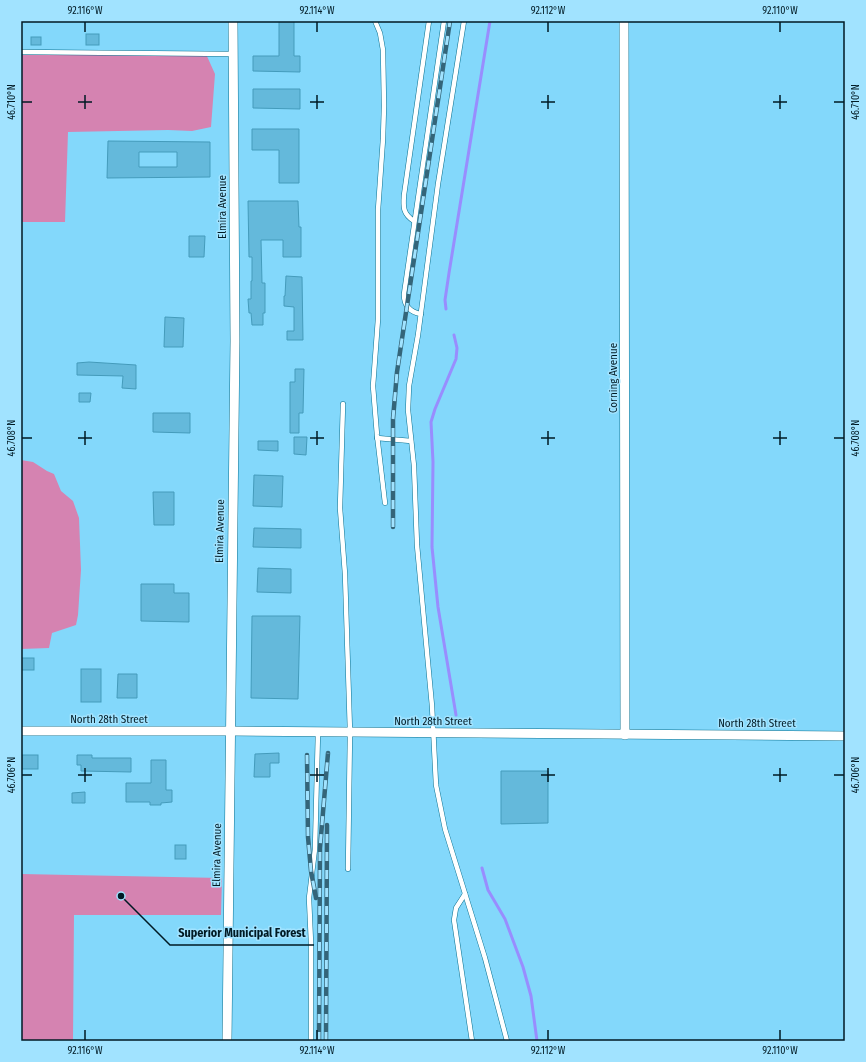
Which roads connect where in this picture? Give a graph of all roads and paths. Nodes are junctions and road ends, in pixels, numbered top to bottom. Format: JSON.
{"nodes":[{"id":1,"x":234,"y":21,"type":"edge"},
{"id":2,"x":375,"y":21,"type":"edge"},
{"id":3,"x":429,"y":21,"type":"edge"},
{"id":4,"x":444,"y":21,"type":"edge"},
{"id":5,"x":464,"y":21,"type":"edge"},
{"id":6,"x":624,"y":21,"type":"edge"},
{"id":7,"x":21,"y":52,"type":"edge"},
{"id":8,"x":234,"y":54,"type":"junction"},
{"id":9,"x":414,"y":221,"type":"junction"},
{"id":10,"x":421,"y":314,"type":"junction"},
{"id":11,"x":344,"y":404,"type":"dead end"},
{"id":12,"x":377,"y":438,"type":"junction"},
{"id":13,"x":411,"y":441,"type":"junction"},
{"id":14,"x":385,"y":503,"type":"dead end"},
{"id":15,"x":230,"y":731,"type":"junction"},
{"id":16,"x":21,"y":732,"type":"edge"},
{"id":17,"x":318,"y":732,"type":"junction"},
{"id":18,"x":350,"y":732,"type":"junction"},
{"id":19,"x":433,"y":733,"type":"junction"},
{"id":20,"x":625,"y":735,"type":"junction"},
{"id":21,"x":845,"y":736,"type":"edge"},
{"id":22,"x":348,"y":870,"type":"dead end"},
{"id":23,"x":465,"y":894,"type":"junction"},
{"id":24,"x":227,"y":1041,"type":"edge"},
{"id":25,"x":311,"y":1041,"type":"edge"},
{"id":26,"x":472,"y":1041,"type":"edge"},
{"id":27,"x":507,"y":1041,"type":"edge"}],
"edges":[{"from":1,"to":8,"type":"street","name":"Elmira Avenue"},
{"from":2,"to":12,"type":"lane"},
{"from":3,"to":9,"type":"lane"},
{"from":4,"to":9,"type":"lane"},
{"from":5,"to":10,"type":"lane"},
{"from":6,"to":20,"type":"street","name":"Corning Avenue"},
{"from":7,"to":8,"type":"lane"},
{"from":8,"to":15,"type":"street","name":"Elmira Avenue"},
{"from":9,"to":10,"type":"lane"},
{"from":10,"to":13,"type":"lane"},
{"from":11,"to":18,"type":"lane"},
{"from":12,"to":13,"type":"lane"},
{"from":12,"to":14,"type":"lane"},
{"from":13,"to":19,"type":"lane"},
{"from":15,"to":16,"type":"street","name":"North 28th Street"},
{"from":15,"to":17,"type":"street","name":"North 28th Street"},
{"from":15,"to":24,"type":"street","name":"Elmira Avenue"},
{"from":17,"to":18,"type":"street","name":"North 28th Street"},
{"from":17,"to":25,"type":"lane"},
{"from":18,"to":19,"type":"street","name":"North 28th Street"},
{"from":18,"to":22,"type":"lane"},
{"from":19,"to":20,"type":"street","name":"North 28th Street"},
{"from":19,"to":23,"type":"lane"},
{"from":20,"to":21,"type":"street","name":"North 28th Street"},
{"from":23,"to":26,"type":"lane"},
{"from":23,"to":27,"type":"lane"}]}
